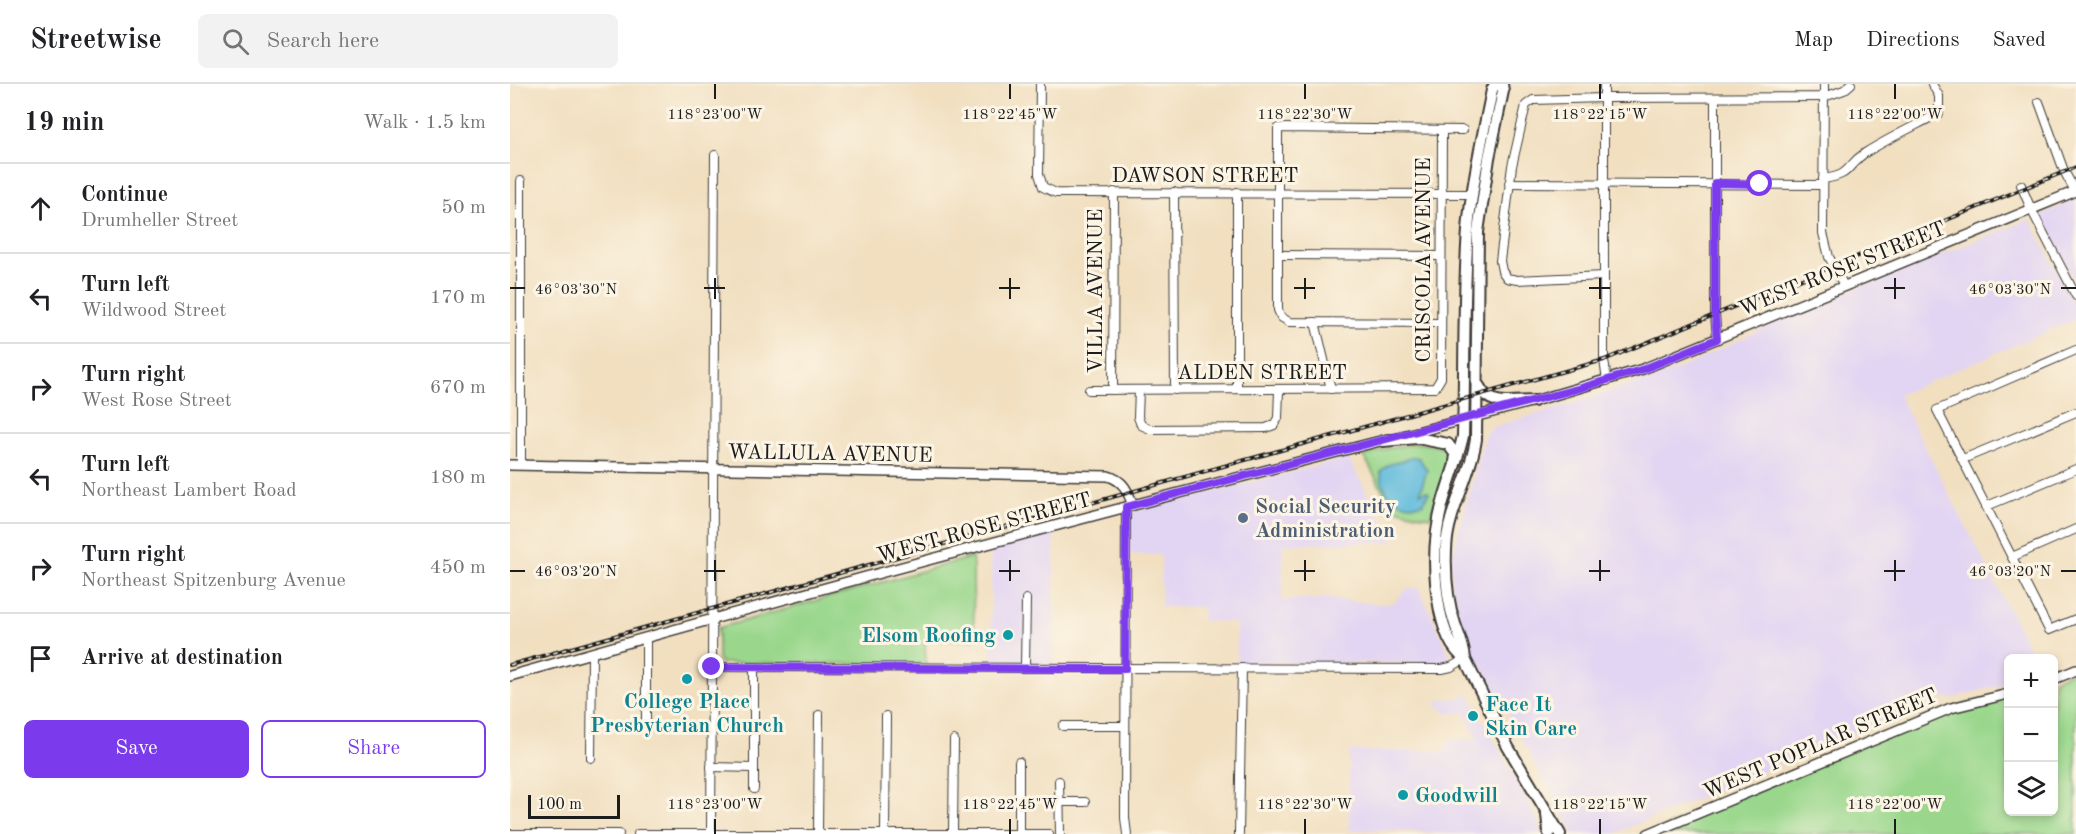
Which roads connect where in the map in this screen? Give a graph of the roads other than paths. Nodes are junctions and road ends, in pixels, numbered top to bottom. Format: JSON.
{"nodes":[{"id":1,"x":1040,"y":84,"type":"edge"},
{"id":2,"x":1495,"y":84,"type":"edge"},
{"id":3,"x":1502,"y":84,"type":"edge"},
{"id":4,"x":1604,"y":84,"type":"edge"},
{"id":5,"x":1824,"y":84,"type":"edge"},
{"id":6,"x":1851,"y":84,"type":"edge"},
{"id":7,"x":1932,"y":84,"type":"edge"},
{"id":8,"x":1824,"y":97,"type":"junction"},
{"id":9,"x":1604,"y":98,"type":"junction"},
{"id":10,"x":1715,"y":98,"type":"junction"},
{"id":11,"x":2039,"y":102,"type":"dead end"},
{"id":12,"x":1442,"y":130,"type":"junction"},
{"id":13,"x":1463,"y":130,"type":"dead end"},
{"id":14,"x":715,"y":155,"type":"dead end"},
{"id":15,"x":521,"y":182,"type":"dead end"},
{"id":16,"x":1824,"y":182,"type":"junction"},
{"id":17,"x":1509,"y":183,"type":"junction"},
{"id":18,"x":1604,"y":183,"type":"junction"},
{"id":19,"x":1715,"y":183,"type":"junction"},
{"id":20,"x":2021,"y":185,"type":"dead end"},
{"id":21,"x":2075,"y":191,"type":"edge"},
{"id":22,"x":1114,"y":192,"type":"junction"},
{"id":23,"x":1174,"y":192,"type":"junction"},
{"id":24,"x":1237,"y":192,"type":"junction"},
{"id":25,"x":1278,"y":193,"type":"junction"},
{"id":26,"x":1441,"y":194,"type":"junction"},
{"id":27,"x":1472,"y":194,"type":"junction"},
{"id":28,"x":2031,"y":209,"type":"junction"},
{"id":29,"x":1278,"y":255,"type":"junction"},
{"id":30,"x":1441,"y":256,"type":"junction"},
{"id":31,"x":1604,"y":276,"type":"junction"},
{"id":32,"x":1844,"y":286,"type":"junction"},
{"id":33,"x":2076,"y":296,"type":"edge"},
{"id":34,"x":1315,"y":322,"type":"junction"},
{"id":35,"x":1441,"y":323,"type":"junction"},
{"id":36,"x":1717,"y":339,"type":"junction"},
{"id":37,"x":2076,"y":350,"type":"edge"},
{"id":38,"x":1607,"y":381,"type":"junction"},
{"id":39,"x":1478,"y":384,"type":"junction"},
{"id":40,"x":1435,"y":388,"type":"joint"},
{"id":41,"x":1237,"y":389,"type":"junction"},
{"id":42,"x":1330,"y":389,"type":"junction"},
{"id":43,"x":1089,"y":390,"type":"dead end"},
{"id":44,"x":1113,"y":390,"type":"junction"},
{"id":45,"x":1139,"y":390,"type":"junction"},
{"id":46,"x":1175,"y":390,"type":"junction"},
{"id":47,"x":1279,"y":390,"type":"junction"},
{"id":48,"x":1534,"y":401,"type":"junction"},
{"id":49,"x":2076,"y":412,"type":"edge"},
{"id":50,"x":1478,"y":417,"type":"junction"},
{"id":51,"x":1463,"y":420,"type":"junction"},
{"id":52,"x":1383,"y":441,"type":"junction"},
{"id":53,"x":1963,"y":459,"type":"junction"},
{"id":54,"x":510,"y":465,"type":"edge"},
{"id":55,"x":521,"y":465,"type":"junction"},
{"id":56,"x":714,"y":469,"type":"junction"},
{"id":57,"x":2076,"y":469,"type":"edge"},
{"id":58,"x":1454,"y":472,"type":"junction"},
{"id":59,"x":1129,"y":506,"type":"junction"},
{"id":60,"x":1987,"y":506,"type":"junction"},
{"id":61,"x":2076,"y":529,"type":"edge"},
{"id":62,"x":2012,"y":557,"type":"junction"},
{"id":63,"x":1026,"y":599,"type":"dead end"},
{"id":64,"x":712,"y":619,"type":"junction"},
{"id":65,"x":2076,"y":619,"type":"edge"},
{"id":66,"x":646,"y":638,"type":"junction"},
{"id":67,"x":592,"y":653,"type":"junction"},
{"id":68,"x":1465,"y":659,"type":"junction"},
{"id":69,"x":712,"y":667,"type":"junction"},
{"id":70,"x":754,"y":667,"type":"junction"},
{"id":71,"x":1025,"y":668,"type":"junction"},
{"id":72,"x":1242,"y":668,"type":"junction"},
{"id":73,"x":1125,"y":669,"type":"junction"},
{"id":74,"x":2076,"y":670,"type":"edge"},
{"id":75,"x":510,"y":676,"type":"edge"},
{"id":76,"x":2058,"y":677,"type":"edge"},
{"id":77,"x":2004,"y":695,"type":"edge"},
{"id":78,"x":819,"y":715,"type":"dead end"},
{"id":79,"x":886,"y":716,"type":"dead end"},
{"id":80,"x":1063,"y":726,"type":"dead end"},
{"id":81,"x":1125,"y":726,"type":"junction"},
{"id":82,"x":646,"y":729,"type":"dead end"},
{"id":83,"x":954,"y":740,"type":"dead end"},
{"id":84,"x":591,"y":758,"type":"dead end"},
{"id":85,"x":1019,"y":762,"type":"dead end"},
{"id":86,"x":711,"y":767,"type":"junction"},
{"id":87,"x":754,"y":768,"type":"junction"},
{"id":88,"x":1059,"y":781,"type":"dead end"},
{"id":89,"x":754,"y":789,"type":"dead end"},
{"id":90,"x":1059,"y":802,"type":"junction"},
{"id":91,"x":1085,"y":802,"type":"dead end"},
{"id":92,"x":1546,"y":807,"type":"junction"},
{"id":93,"x":818,"y":833,"type":"edge"},
{"id":94,"x":885,"y":833,"type":"edge"},
{"id":95,"x":952,"y":833,"type":"edge"},
{"id":96,"x":510,"y":834,"type":"edge"},
{"id":97,"x":546,"y":834,"type":"edge"},
{"id":98,"x":619,"y":834,"type":"edge"},
{"id":99,"x":638,"y":834,"type":"edge"},
{"id":100,"x":711,"y":834,"type":"edge"},
{"id":101,"x":788,"y":834,"type":"edge"},
{"id":102,"x":1019,"y":834,"type":"edge"},
{"id":103,"x":1049,"y":834,"type":"edge"},
{"id":104,"x":1060,"y":834,"type":"edge"},
{"id":105,"x":1127,"y":834,"type":"edge"},
{"id":106,"x":1239,"y":834,"type":"edge"},
{"id":107,"x":1549,"y":834,"type":"edge"},
{"id":108,"x":1560,"y":834,"type":"edge"},
{"id":109,"x":1648,"y":834,"type":"edge"}],
"edges":[{"from":1,"to":22,"type":"street","name":"DAWSON STREET"},
{"from":2,"to":27,"type":"highway"},
{"from":3,"to":39,"type":"highway"},
{"from":4,"to":9,"type":"street"},
{"from":5,"to":8,"type":"street"},
{"from":6,"to":8,"type":"street"},
{"from":7,"to":16,"type":"street"},
{"from":8,"to":10,"type":"street"},
{"from":8,"to":16,"type":"street"},
{"from":9,"to":10,"type":"street"},
{"from":9,"to":17,"type":"street"},
{"from":9,"to":18,"type":"street"},
{"from":10,"to":19,"type":"street"},
{"from":11,"to":21,"type":"street"},
{"from":12,"to":13,"type":"street"},
{"from":12,"to":25,"type":"street"},
{"from":12,"to":26,"type":"street","name":"CRISCOLA AVENUE"},
{"from":14,"to":56,"type":"street"},
{"from":15,"to":55,"type":"street"},
{"from":16,"to":19,"type":"street"},
{"from":16,"to":32,"type":"street"},
{"from":17,"to":18,"type":"street"},
{"from":17,"to":31,"type":"street"},
{"from":18,"to":19,"type":"street"},
{"from":18,"to":31,"type":"street"},
{"from":19,"to":36,"type":"street"},
{"from":20,"to":28,"type":"street"},
{"from":21,"to":28,"type":"main road","name":"WEST ROSE STREET"},
{"from":22,"to":23,"type":"street","name":"DAWSON STREET"},
{"from":22,"to":44,"type":"street","name":"VILLA AVENUE"},
{"from":23,"to":24,"type":"street","name":"DAWSON STREET"},
{"from":23,"to":46,"type":"street"},
{"from":24,"to":25,"type":"street","name":"DAWSON STREET"},
{"from":24,"to":41,"type":"street"},
{"from":25,"to":26,"type":"street","name":"DAWSON STREET"},
{"from":25,"to":29,"type":"street"},
{"from":26,"to":27,"type":"street","name":"DAWSON STREET"},
{"from":26,"to":30,"type":"street","name":"CRISCOLA AVENUE"},
{"from":27,"to":51,"type":"highway"},
{"from":28,"to":32,"type":"main road","name":"WEST ROSE STREET"},
{"from":28,"to":33,"type":"street"},
{"from":29,"to":30,"type":"street"},
{"from":29,"to":34,"type":"street"},
{"from":30,"to":35,"type":"street","name":"CRISCOLA AVENUE"},
{"from":31,"to":38,"type":"street"},
{"from":32,"to":36,"type":"main road","name":"WEST ROSE STREET"},
{"from":34,"to":35,"type":"street"},
{"from":34,"to":42,"type":"street"},
{"from":35,"to":40,"type":"street","name":"CRISCOLA AVENUE"},
{"from":36,"to":38,"type":"main road","name":"WEST ROSE STREET"},
{"from":37,"to":53,"type":"street"},
{"from":38,"to":48,"type":"main road","name":"WEST ROSE STREET"},
{"from":39,"to":48,"type":"highway"},
{"from":39,"to":50,"type":"highway"},
{"from":40,"to":42,"type":"street","name":"ALDEN STREET"},
{"from":41,"to":46,"type":"street","name":"ALDEN STREET"},
{"from":41,"to":47,"type":"street","name":"ALDEN STREET"},
{"from":42,"to":47,"type":"street","name":"ALDEN STREET"},
{"from":43,"to":44,"type":"street","name":"ALDEN STREET"},
{"from":44,"to":45,"type":"street","name":"ALDEN STREET"},
{"from":45,"to":46,"type":"street","name":"ALDEN STREET"},
{"from":45,"to":47,"type":"street"},
{"from":48,"to":50,"type":"main road","name":"WEST ROSE STREET"},
{"from":49,"to":53,"type":"street"},
{"from":50,"to":51,"type":"main road","name":"WEST ROSE STREET"},
{"from":50,"to":68,"type":"highway"},
{"from":51,"to":52,"type":"main road","name":"WEST ROSE STREET"},
{"from":51,"to":58,"type":"highway"},
{"from":52,"to":58,"type":"highway"},
{"from":52,"to":59,"type":"main road","name":"WEST ROSE STREET"},
{"from":53,"to":60,"type":"street"},
{"from":54,"to":55,"type":"main road","name":"WALLULA AVENUE"},
{"from":55,"to":56,"type":"main road","name":"WALLULA AVENUE"},
{"from":56,"to":59,"type":"main road","name":"WALLULA AVENUE"},
{"from":56,"to":64,"type":"street"},
{"from":57,"to":60,"type":"street"},
{"from":58,"to":68,"type":"highway"},
{"from":59,"to":64,"type":"main road","name":"WEST ROSE STREET"},
{"from":59,"to":73,"type":"street"},
{"from":60,"to":62,"type":"street"},
{"from":61,"to":62,"type":"street"},
{"from":62,"to":65,"type":"street"},
{"from":63,"to":71,"type":"street"},
{"from":64,"to":66,"type":"main road","name":"WEST ROSE STREET"},
{"from":64,"to":69,"type":"street"},
{"from":66,"to":67,"type":"main road","name":"WEST ROSE STREET"},
{"from":66,"to":82,"type":"street"},
{"from":67,"to":75,"type":"main road","name":"WEST ROSE STREET"},
{"from":67,"to":84,"type":"street"},
{"from":68,"to":72,"type":"street"},
{"from":68,"to":92,"type":"highway"},
{"from":69,"to":70,"type":"street"},
{"from":69,"to":86,"type":"street"},
{"from":70,"to":71,"type":"street"},
{"from":70,"to":87,"type":"street"},
{"from":71,"to":73,"type":"street"},
{"from":72,"to":73,"type":"street"},
{"from":72,"to":106,"type":"street"},
{"from":73,"to":81,"type":"street"},
{"from":74,"to":76,"type":"main road"},
{"from":77,"to":109,"type":"main road","name":"WEST POPLAR STREET"},
{"from":78,"to":93,"type":"street"},
{"from":79,"to":94,"type":"street"},
{"from":80,"to":81,"type":"street"},
{"from":81,"to":105,"type":"street"},
{"from":83,"to":95,"type":"street"},
{"from":85,"to":102,"type":"street"},
{"from":86,"to":87,"type":"street"},
{"from":86,"to":100,"type":"street"},
{"from":87,"to":89,"type":"street"},
{"from":88,"to":90,"type":"street"},
{"from":90,"to":91,"type":"street"},
{"from":90,"to":104,"type":"street"},
{"from":92,"to":107,"type":"highway"},
{"from":92,"to":108,"type":"highway"},
{"from":93,"to":94,"type":"street"},
{"from":93,"to":101,"type":"street"},
{"from":94,"to":95,"type":"street"},
{"from":95,"to":102,"type":"street"},
{"from":96,"to":97,"type":"street"},
{"from":97,"to":98,"type":"street"},
{"from":99,"to":100,"type":"street"},
{"from":100,"to":101,"type":"street"},
{"from":102,"to":103,"type":"street"}]}
